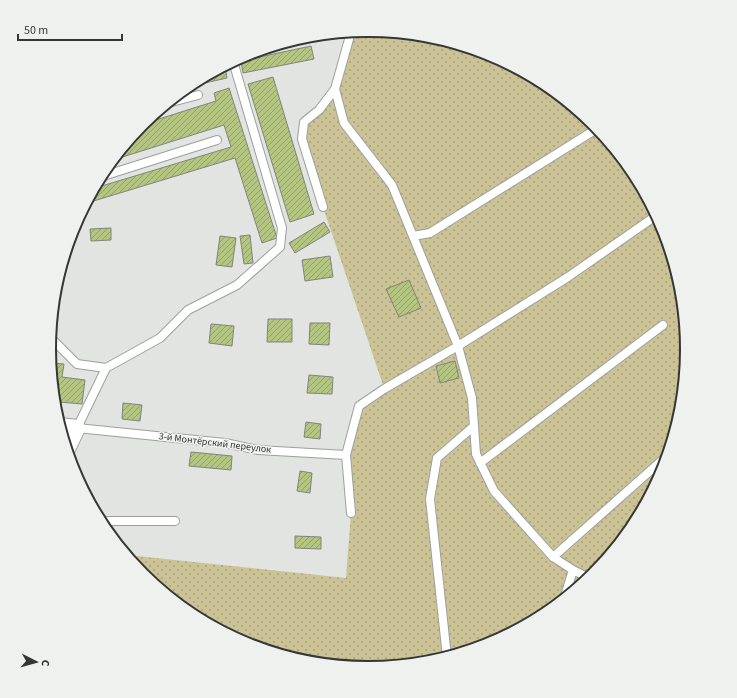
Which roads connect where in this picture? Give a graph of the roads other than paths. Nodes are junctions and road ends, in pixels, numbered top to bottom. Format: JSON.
{"nodes":[{"id":1,"x":349,"y":38,"type":"edge"},
{"id":2,"x":236,"y":67,"type":"edge"},
{"id":3,"x":335,"y":89,"type":"junction"},
{"id":4,"x":198,"y":95,"type":"dead end"},
{"id":5,"x":181,"y":99,"type":"edge"},
{"id":6,"x":592,"y":132,"type":"edge"},
{"id":7,"x":217,"y":140,"type":"dead end"},
{"id":8,"x":111,"y":174,"type":"edge"},
{"id":9,"x":323,"y":207,"type":"dead end"},
{"id":10,"x":652,"y":219,"type":"edge"},
{"id":11,"x":413,"y":236,"type":"junction"},
{"id":12,"x":663,"y":325,"type":"dead end"},
{"id":13,"x":56,"y":343,"type":"edge"},
{"id":14,"x":458,"y":346,"type":"junction"},
{"id":15,"x":106,"y":368,"type":"junction"},
{"id":16,"x":474,"y":426,"type":"junction"},
{"id":17,"x":66,"y":427,"type":"edge"},
{"id":18,"x":77,"y":428,"type":"junction"},
{"id":19,"x":70,"y":441,"type":"edge"},
{"id":20,"x":346,"y":455,"type":"junction"},
{"id":21,"x":480,"y":463,"type":"junction"},
{"id":22,"x":658,"y":465,"type":"edge"},
{"id":23,"x":351,"y":513,"type":"dead end"},
{"id":24,"x":108,"y":521,"type":"edge"},
{"id":25,"x":175,"y":521,"type":"dead end"},
{"id":26,"x":553,"y":557,"type":"junction"},
{"id":27,"x":573,"y":570,"type":"junction"},
{"id":28,"x":584,"y":575,"type":"edge"},
{"id":29,"x":567,"y":590,"type":"edge"},
{"id":30,"x":445,"y":651,"type":"edge"}],
"edges":[{"from":1,"to":3,"type":"lane"},
{"from":2,"to":15,"type":"lane"},
{"from":3,"to":9,"type":"lane"},
{"from":3,"to":11,"type":"lane"},
{"from":4,"to":5,"type":"lane"},
{"from":6,"to":11,"type":"lane"},
{"from":7,"to":8,"type":"lane"},
{"from":10,"to":14,"type":"lane"},
{"from":11,"to":14,"type":"lane"},
{"from":12,"to":21,"type":"lane"},
{"from":13,"to":15,"type":"lane"},
{"from":14,"to":16,"type":"lane"},
{"from":14,"to":20,"type":"lane"},
{"from":15,"to":18,"type":"lane"},
{"from":16,"to":21,"type":"lane"},
{"from":16,"to":30,"type":"lane"},
{"from":17,"to":18,"type":"street","name":"3-й Монтёрский переулок"},
{"from":18,"to":19,"type":"street"},
{"from":18,"to":20,"type":"lane","name":"3-й Монтёрский переулок"},
{"from":20,"to":23,"type":"lane"},
{"from":21,"to":26,"type":"lane"},
{"from":22,"to":26,"type":"lane"},
{"from":24,"to":25,"type":"lane"},
{"from":26,"to":27,"type":"lane"},
{"from":27,"to":28,"type":"lane"},
{"from":27,"to":29,"type":"lane"}]}
